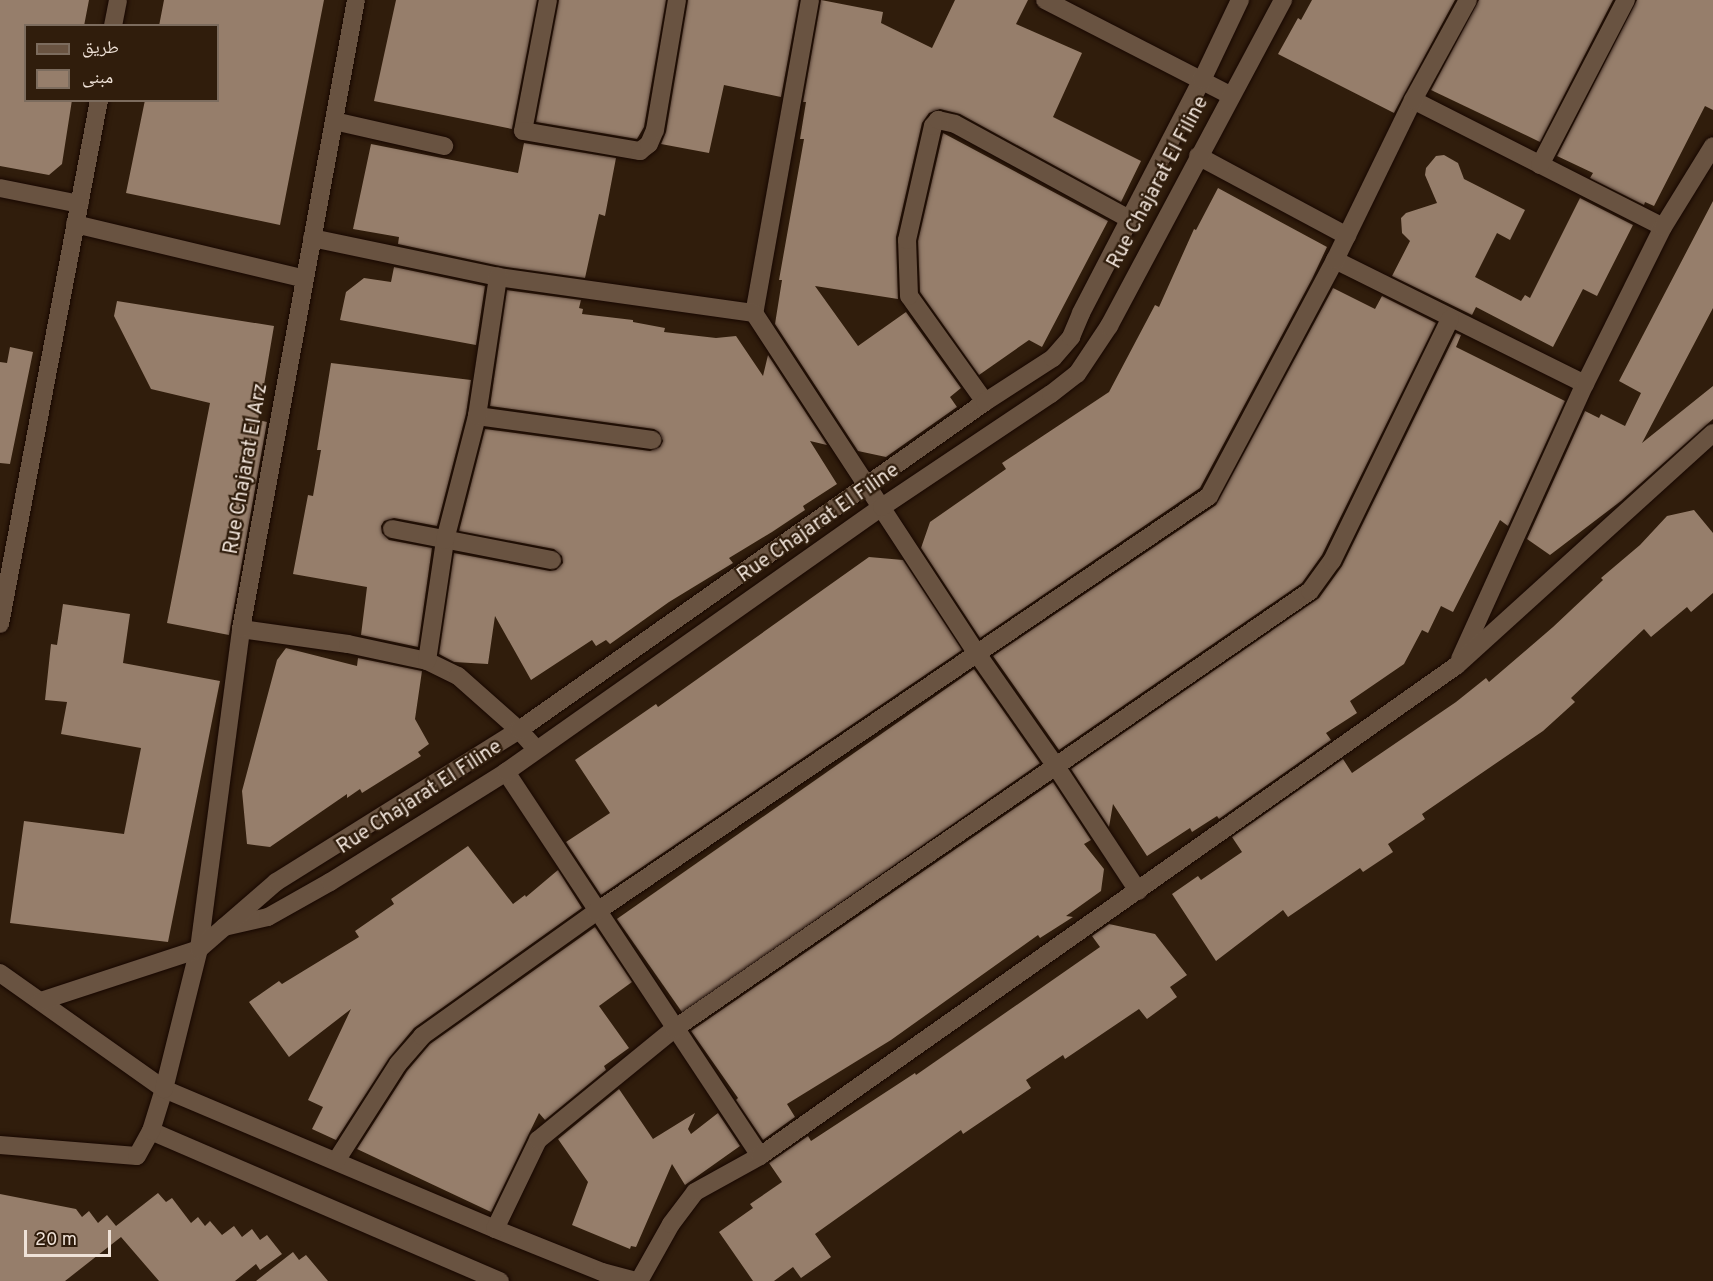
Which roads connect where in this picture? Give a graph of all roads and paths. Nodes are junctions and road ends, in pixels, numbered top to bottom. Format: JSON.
{"nodes":[{"id":1,"x":118,"y":0,"type":"edge"},
{"id":2,"x":356,"y":0,"type":"edge"},
{"id":3,"x":548,"y":0,"type":"edge"},
{"id":4,"x":677,"y":0,"type":"edge"},
{"id":5,"x":810,"y":0,"type":"edge"},
{"id":6,"x":1045,"y":0,"type":"edge"},
{"id":7,"x":1240,"y":0,"type":"edge"},
{"id":8,"x":1283,"y":0,"type":"edge"},
{"id":9,"x":1468,"y":0,"type":"edge"},
{"id":10,"x":1626,"y":0,"type":"edge"},
{"id":11,"x":113,"y":24,"type":"edge"},
{"id":12,"x":1202,"y":80,"type":"junction"},
{"id":13,"x":1230,"y":95,"type":"junction"},
{"id":14,"x":1413,"y":100,"type":"junction"},
{"id":15,"x":99,"y":102,"type":"edge"},
{"id":16,"x":334,"y":122,"type":"junction"},
{"id":17,"x":444,"y":146,"type":"dead end"},
{"id":18,"x":1713,"y":146,"type":"edge"},
{"id":19,"x":1198,"y":156,"type":"junction"},
{"id":20,"x":1540,"y":165,"type":"junction"},
{"id":21,"x":0,"y":188,"type":"edge"},
{"id":22,"x":79,"y":204,"type":"junction"},
{"id":23,"x":1129,"y":219,"type":"junction"},
{"id":24,"x":75,"y":224,"type":"junction"},
{"id":25,"x":1663,"y":227,"type":"junction"},
{"id":26,"x":1347,"y":236,"type":"junction"},
{"id":27,"x":312,"y":238,"type":"junction"},
{"id":28,"x":1335,"y":260,"type":"junction"},
{"id":29,"x":498,"y":277,"type":"junction"},
{"id":30,"x":305,"y":279,"type":"junction"},
{"id":31,"x":754,"y":313,"type":"junction"},
{"id":32,"x":1450,"y":319,"type":"junction"},
{"id":33,"x":1585,"y":384,"type":"junction"},
{"id":34,"x":985,"y":402,"type":"junction"},
{"id":35,"x":477,"y":416,"type":"junction"},
{"id":36,"x":1713,"y":433,"type":"edge"},
{"id":37,"x":652,"y":440,"type":"dead end"},
{"id":38,"x":867,"y":487,"type":"junction"},
{"id":39,"x":882,"y":507,"type":"junction"},
{"id":40,"x":392,"y":529,"type":"dead end"},
{"id":41,"x":445,"y":540,"type":"junction"},
{"id":42,"x":552,"y":560,"type":"dead end"},
{"id":43,"x":4,"y":575,"type":"edge"},
{"id":44,"x":0,"y":624,"type":"edge"},
{"id":45,"x":241,"y":629,"type":"junction"},
{"id":46,"x":978,"y":655,"type":"junction"},
{"id":47,"x":427,"y":661,"type":"junction"},
{"id":48,"x":1456,"y":666,"type":"junction"},
{"id":49,"x":519,"y":730,"type":"junction"},
{"id":50,"x":536,"y":749,"type":"junction"},
{"id":51,"x":1055,"y":765,"type":"junction"},
{"id":52,"x":506,"y":772,"type":"junction"},
{"id":53,"x":1138,"y":891,"type":"junction"},
{"id":54,"x":596,"y":912,"type":"junction"},
{"id":55,"x":223,"y":927,"type":"junction"},
{"id":56,"x":199,"y":949,"type":"junction"},
{"id":57,"x":0,"y":974,"type":"edge"},
{"id":58,"x":41,"y":1001,"type":"junction"},
{"id":59,"x":674,"y":1029,"type":"junction"},
{"id":60,"x":164,"y":1089,"type":"junction"},
{"id":61,"x":152,"y":1131,"type":"junction"},
{"id":62,"x":0,"y":1145,"type":"edge"},
{"id":63,"x":760,"y":1156,"type":"junction"},
{"id":64,"x":336,"y":1161,"type":"junction"},
{"id":65,"x":495,"y":1228,"type":"junction"},
{"id":66,"x":500,"y":1281,"type":"edge"},
{"id":67,"x":637,"y":1281,"type":"edge"}],
"edges":[{"from":1,"to":11,"type":"street"},
{"from":2,"to":16,"type":"street","name":"Rue Chajarat El Arz"},
{"from":3,"to":4,"type":"street"},
{"from":5,"to":31,"type":"street"},
{"from":6,"to":12,"type":"street"},
{"from":7,"to":12,"type":"street","name":"Rue Chajarat El Filine"},
{"from":8,"to":13,"type":"street","name":"Rue Chajarat El Filine"},
{"from":9,"to":14,"type":"street"},
{"from":10,"to":20,"type":"street"},
{"from":12,"to":13,"type":"street"},
{"from":12,"to":23,"type":"street","name":"Rue Chajarat El Filine"},
{"from":13,"to":19,"type":"street","name":"Rue Chajarat El Filine"},
{"from":14,"to":20,"type":"street"},
{"from":14,"to":26,"type":"street"},
{"from":15,"to":22,"type":"street"},
{"from":16,"to":17,"type":"street"},
{"from":16,"to":27,"type":"street","name":"Rue Chajarat El Arz"},
{"from":18,"to":25,"type":"street"},
{"from":19,"to":26,"type":"street"},
{"from":19,"to":39,"type":"street","name":"Rue Chajarat El Filine"},
{"from":20,"to":25,"type":"street"},
{"from":21,"to":22,"type":"street"},
{"from":22,"to":24,"type":"street"},
{"from":23,"to":34,"type":"street","name":"Rue Chajarat El Filine"},
{"from":23,"to":34,"type":"street"},
{"from":24,"to":30,"type":"street"},
{"from":24,"to":43,"type":"street"},
{"from":25,"to":33,"type":"street"},
{"from":26,"to":28,"type":"street"},
{"from":27,"to":29,"type":"street"},
{"from":27,"to":30,"type":"street","name":"Rue Chajarat El Arz"},
{"from":28,"to":32,"type":"street"},
{"from":28,"to":46,"type":"street"},
{"from":29,"to":31,"type":"street"},
{"from":29,"to":35,"type":"street"},
{"from":30,"to":45,"type":"street","name":"Rue Chajarat El Arz"},
{"from":31,"to":38,"type":"street"},
{"from":32,"to":33,"type":"street"},
{"from":32,"to":51,"type":"street"},
{"from":33,"to":48,"type":"street"},
{"from":34,"to":38,"type":"street","name":"Rue Chajarat El Filine"},
{"from":35,"to":37,"type":"street"},
{"from":35,"to":41,"type":"street"},
{"from":36,"to":48,"type":"street"},
{"from":38,"to":39,"type":"street"},
{"from":38,"to":49,"type":"street","name":"Rue Chajarat El Filine"},
{"from":39,"to":46,"type":"street"},
{"from":39,"to":50,"type":"street","name":"Rue Chajarat El Filine"},
{"from":40,"to":41,"type":"street"},
{"from":41,"to":42,"type":"street"},
{"from":41,"to":47,"type":"street"},
{"from":43,"to":44,"type":"street"},
{"from":45,"to":47,"type":"street"},
{"from":45,"to":56,"type":"street","name":"Rue Chajarat El Arz"},
{"from":46,"to":51,"type":"street"},
{"from":46,"to":54,"type":"street"},
{"from":47,"to":49,"type":"street"},
{"from":48,"to":53,"type":"street"},
{"from":49,"to":50,"type":"street"},
{"from":49,"to":55,"type":"street","name":"Rue Chajarat El Filine"},
{"from":50,"to":52,"type":"street","name":"Rue Chajarat El Filine"},
{"from":51,"to":53,"type":"street"},
{"from":51,"to":59,"type":"street"},
{"from":52,"to":54,"type":"street"},
{"from":52,"to":55,"type":"street","name":"Rue Chajarat El Filine"},
{"from":53,"to":63,"type":"street"},
{"from":54,"to":59,"type":"street"},
{"from":54,"to":64,"type":"street"},
{"from":55,"to":56,"type":"street","name":"Rue Chajarat El Filine"},
{"from":56,"to":58,"type":"street"},
{"from":56,"to":60,"type":"street"},
{"from":57,"to":58,"type":"street"},
{"from":58,"to":60,"type":"street"},
{"from":59,"to":63,"type":"street"},
{"from":59,"to":65,"type":"street"},
{"from":60,"to":61,"type":"street"},
{"from":60,"to":64,"type":"street"},
{"from":61,"to":62,"type":"street"},
{"from":61,"to":66,"type":"street"},
{"from":63,"to":67,"type":"street"},
{"from":64,"to":65,"type":"street"},
{"from":65,"to":67,"type":"street"}]}
